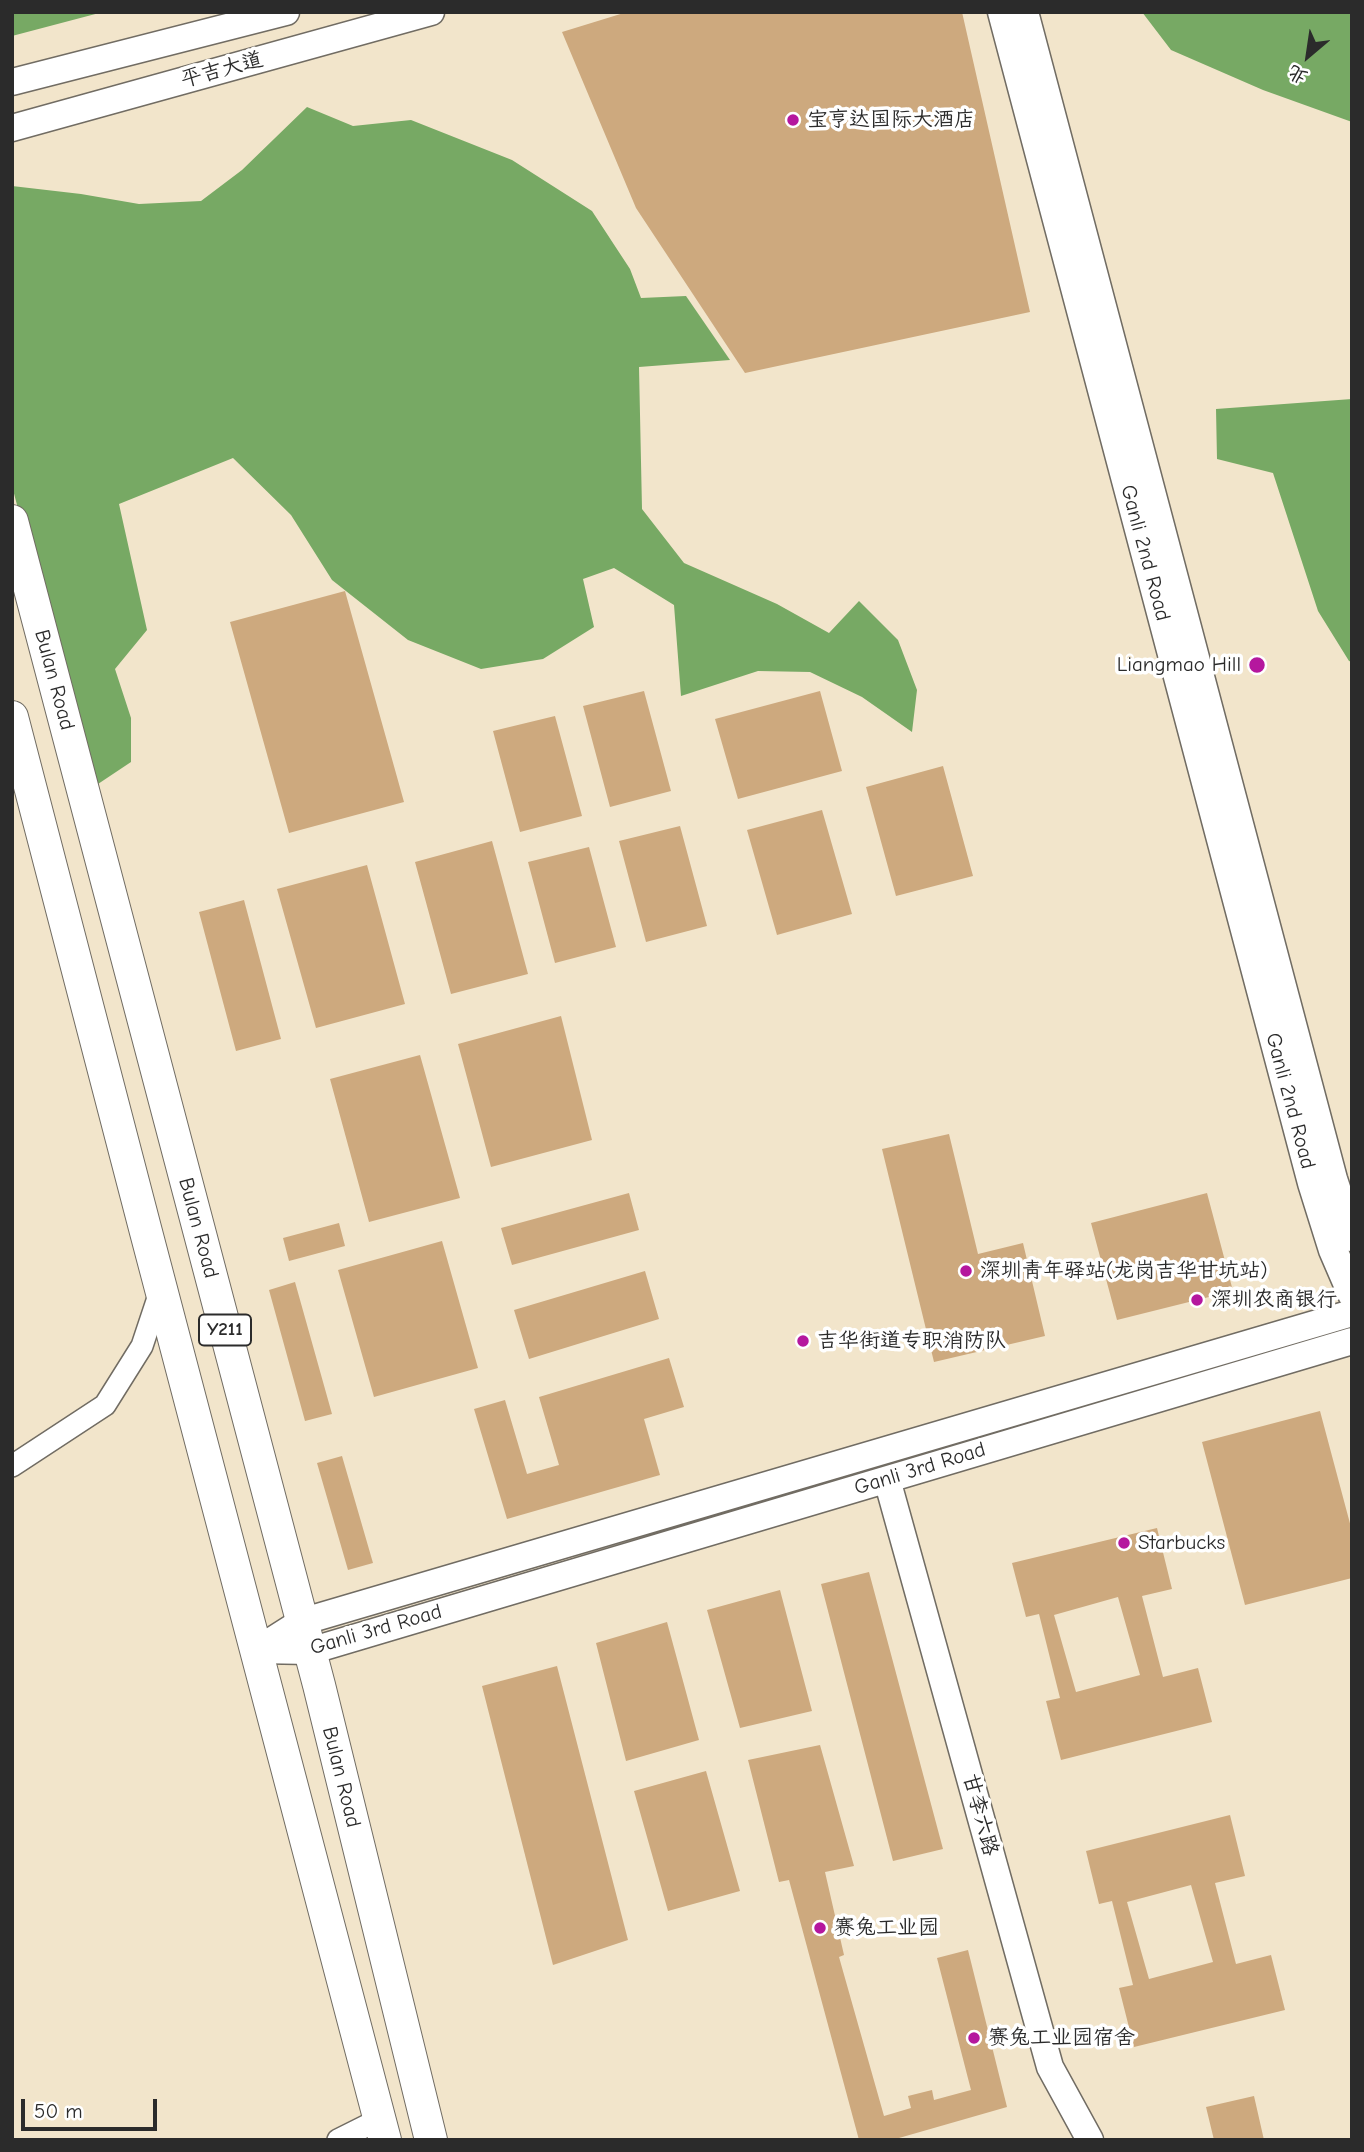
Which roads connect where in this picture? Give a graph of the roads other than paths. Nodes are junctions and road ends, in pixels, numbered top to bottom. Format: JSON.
{"nodes":[{"id":1,"x":286,"y":12,"type":"edge"},
{"id":2,"x":431,"y":12,"type":"edge"},
{"id":3,"x":1002,"y":12,"type":"edge"},
{"id":4,"x":1024,"y":12,"type":"edge"},
{"id":5,"x":87,"y":63,"type":"junction"},
{"id":6,"x":12,"y":72,"type":"edge"},
{"id":7,"x":12,"y":82,"type":"edge"},
{"id":8,"x":67,"y":113,"type":"junction"},
{"id":9,"x":12,"y":128,"type":"edge"},
{"id":10,"x":12,"y":135,"type":"edge"},
{"id":11,"x":12,"y":521,"type":"edge"},
{"id":12,"x":12,"y":717,"type":"edge"},
{"id":13,"x":1352,"y":1237,"type":"edge"},
{"id":14,"x":160,"y":1292,"type":"junction"},
{"id":15,"x":1352,"y":1294,"type":"edge"},
{"id":16,"x":1352,"y":1313,"type":"edge"},
{"id":17,"x":1352,"y":1341,"type":"edge"},
{"id":18,"x":12,"y":1466,"type":"edge"},
{"id":19,"x":888,"y":1483,"type":"dead end"},
{"id":20,"x":306,"y":1636,"type":"junction"},
{"id":21,"x":257,"y":1650,"type":"junction"},
{"id":22,"x":382,"y":2129,"type":"edge"},
{"id":23,"x":338,"y":2140,"type":"edge"},
{"id":24,"x":431,"y":2140,"type":"edge"},
{"id":25,"x":1090,"y":2140,"type":"edge"}],
"edges":[{"from":1,"to":5,"type":"street","name":"平吉大道"},
{"from":2,"to":8,"type":"street","name":"平吉大道"},
{"from":3,"to":15,"type":"main road","name":"Ganli 2nd Road"},
{"from":4,"to":13,"type":"main road","name":"Ganli 2nd Road"},
{"from":5,"to":6,"type":"street"},
{"from":5,"to":7,"type":"street","name":"平吉大道"},
{"from":8,"to":9,"type":"street","name":"平吉大道"},
{"from":8,"to":10,"type":"street"},
{"from":11,"to":20,"type":"main road","name":"Bulan Road","number":"Y211"},
{"from":12,"to":14,"type":"main road","number":"Y211"},
{"from":14,"to":18,"type":"street"},
{"from":14,"to":21,"type":"main road","number":"Y211"},
{"from":16,"to":20,"type":"street","name":"Ganli 3rd Road"},
{"from":17,"to":20,"type":"street","name":"Ganli 3rd Road"},
{"from":19,"to":25,"type":"street","name":"甘李六路"},
{"from":20,"to":21,"type":"street","name":"Ganli 3rd Road"},
{"from":20,"to":24,"type":"main road","name":"Bulan Road","number":"Y211"},
{"from":21,"to":22,"type":"main road","number":"Y211"},
{"from":22,"to":23,"type":"street"}]}
